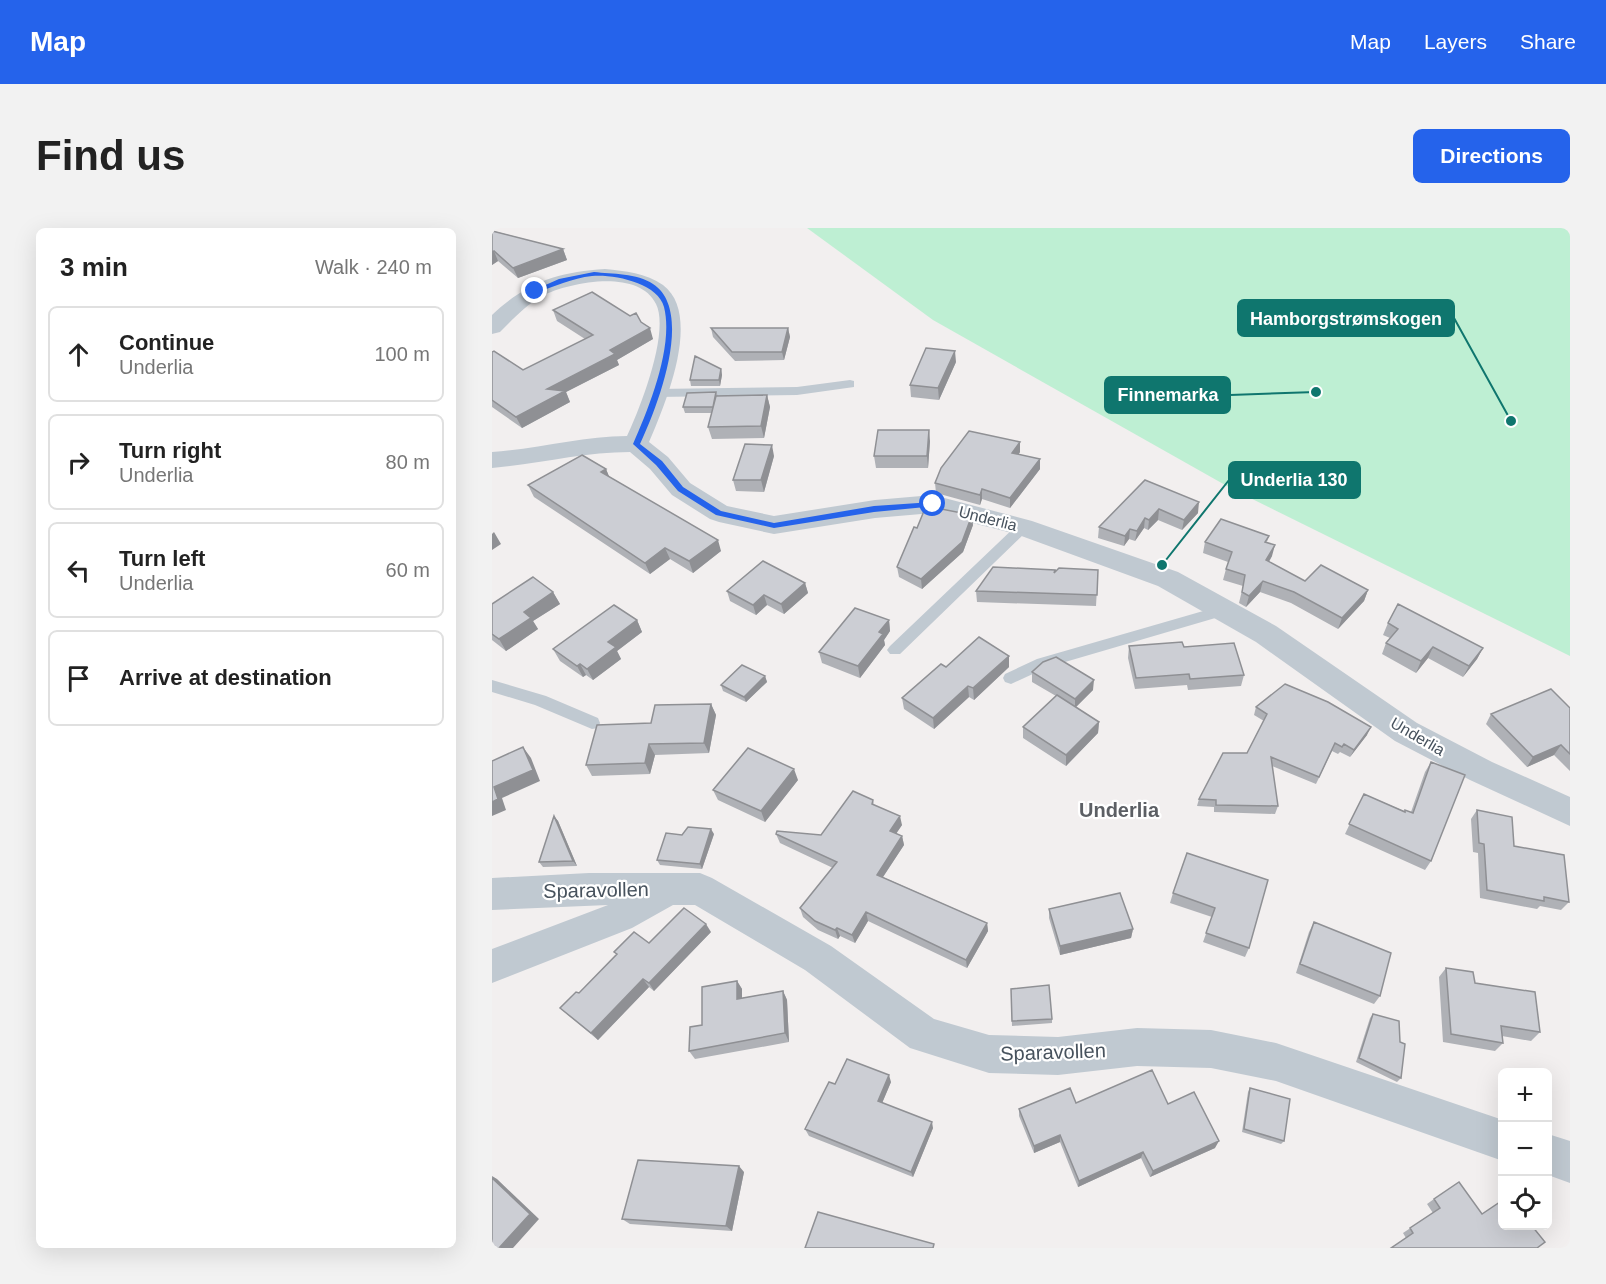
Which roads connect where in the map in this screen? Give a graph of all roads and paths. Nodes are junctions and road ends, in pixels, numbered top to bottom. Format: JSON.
{"nodes":[{"id":1,"x":492,"y":327,"type":"edge"},
{"id":2,"x":850,"y":384,"type":"dead end"},
{"id":3,"x":656,"y":393,"type":"junction"},
{"id":4,"x":636,"y":444,"type":"junction"},
{"id":5,"x":492,"y":460,"type":"edge"},
{"id":6,"x":1023,"y":527,"type":"junction"},
{"id":7,"x":1224,"y":610,"type":"junction"},
{"id":8,"x":895,"y":650,"type":"dead end"},
{"id":9,"x":1011,"y":678,"type":"dead end"},
{"id":10,"x":492,"y":686,"type":"edge"},
{"id":11,"x":592,"y":723,"type":"dead end"},
{"id":12,"x":1570,"y":812,"type":"edge"},
{"id":13,"x":670,"y":889,"type":"junction"},
{"id":14,"x":492,"y":894,"type":"edge"},
{"id":15,"x":492,"y":966,"type":"edge"},
{"id":16,"x":1498,"y":1139,"type":"edge"},
{"id":17,"x":1552,"y":1156,"type":"edge"},
{"id":18,"x":1570,"y":1162,"type":"edge"}],
"edges":[{"from":1,"to":3,"type":"street"},
{"from":2,"to":3,"type":"lane"},
{"from":3,"to":4,"type":"street"},
{"from":4,"to":5,"type":"street"},
{"from":4,"to":6,"type":"street","name":"Underlia"},
{"from":6,"to":7,"type":"street","name":"Underlia"},
{"from":6,"to":8,"type":"lane"},
{"from":7,"to":9,"type":"lane"},
{"from":7,"to":12,"type":"street","name":"Underlia"},
{"from":10,"to":11,"type":"lane"},
{"from":13,"to":14,"type":"street","name":"Sparavollen"},
{"from":13,"to":15,"type":"street"},
{"from":13,"to":16,"type":"street","name":"Sparavollen"},
{"from":17,"to":18,"type":"street"}]}
